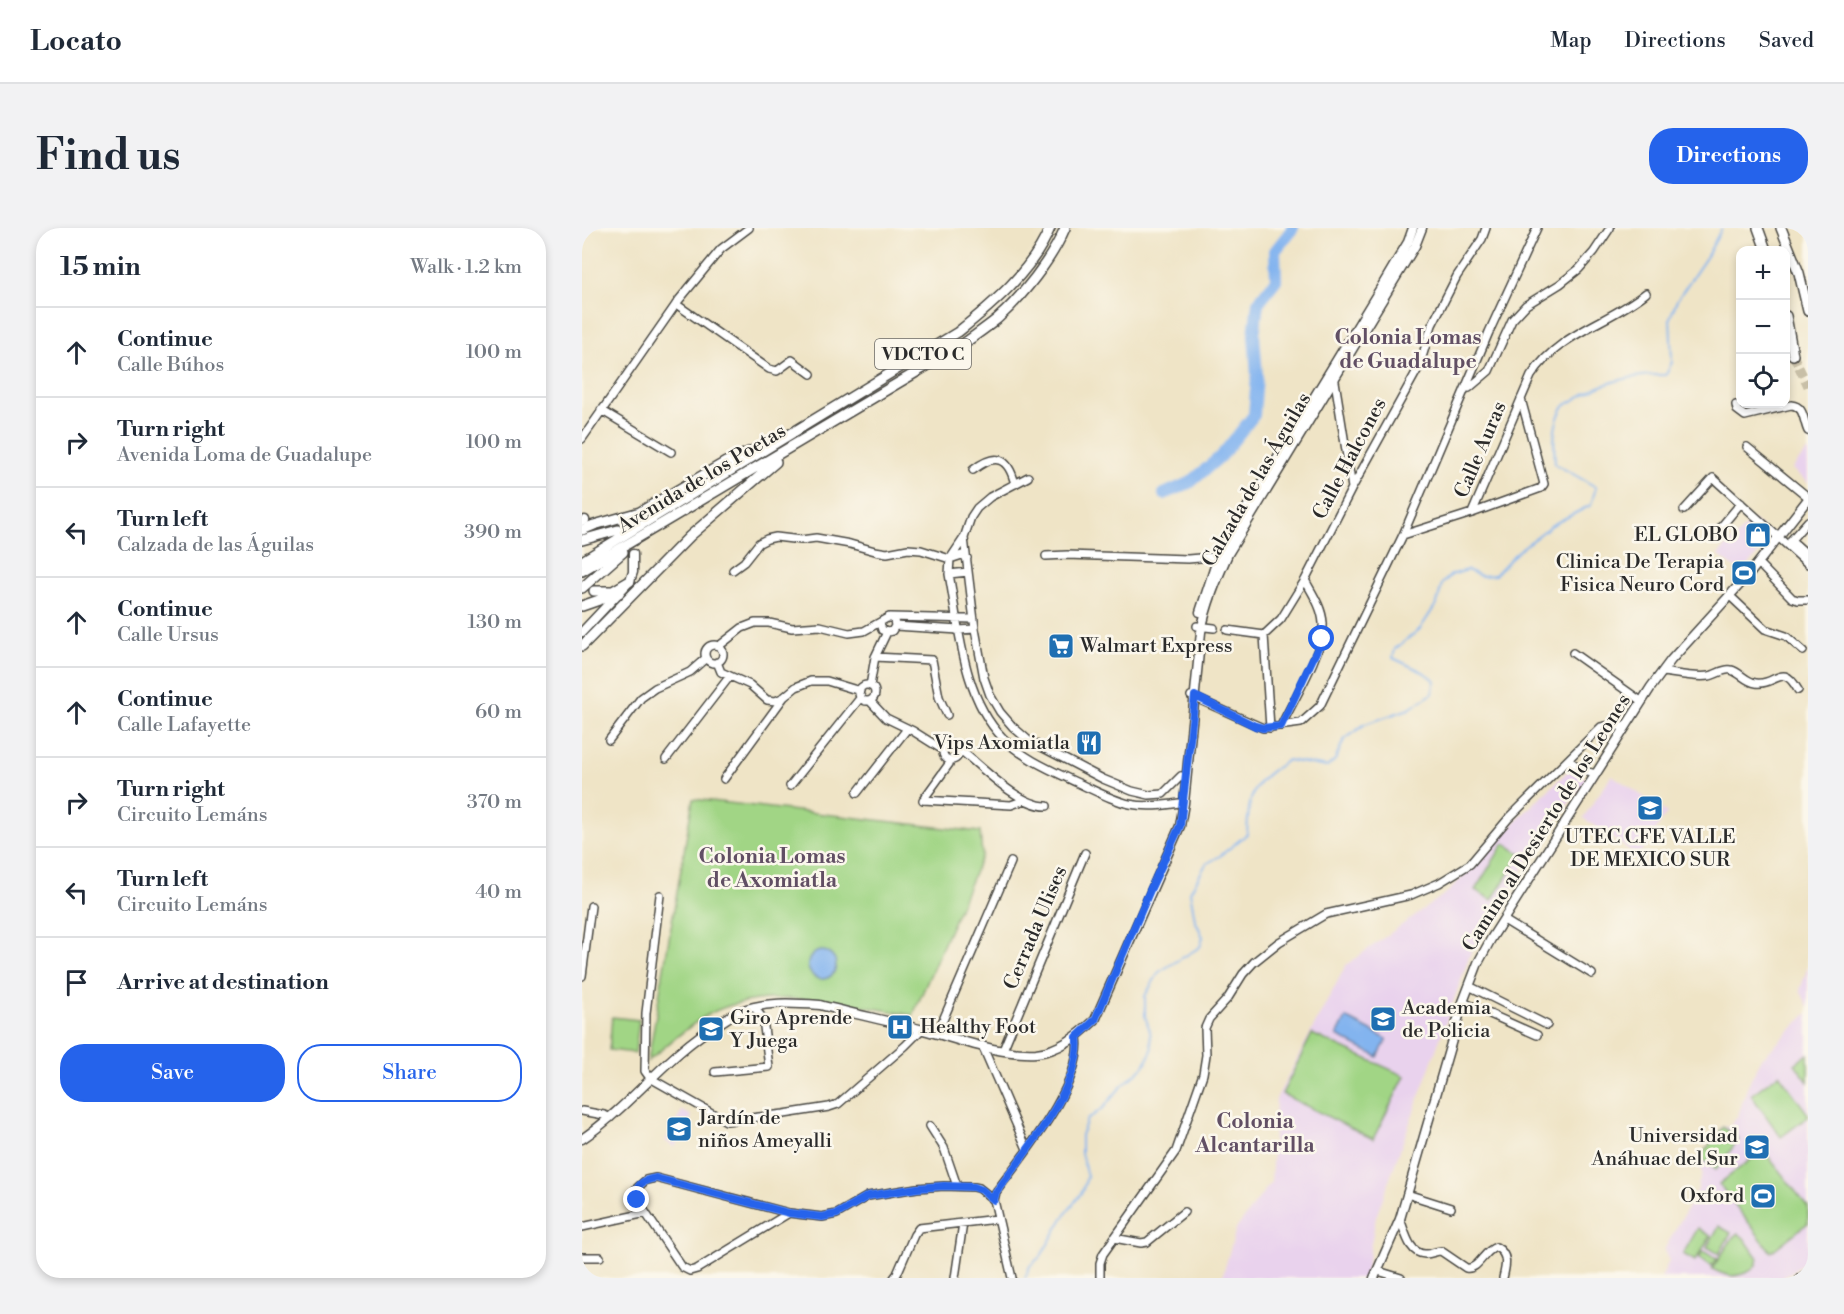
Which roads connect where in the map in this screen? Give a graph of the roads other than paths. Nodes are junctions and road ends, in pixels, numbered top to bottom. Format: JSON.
{"nodes":[{"id":1,"x":749,"y":228,"type":"edge"},
{"id":2,"x":1050,"y":228,"type":"edge"},
{"id":3,"x":1065,"y":228,"type":"edge"},
{"id":4,"x":1413,"y":228,"type":"edge"},
{"id":5,"x":1422,"y":228,"type":"edge"},
{"id":6,"x":1486,"y":228,"type":"edge"},
{"id":7,"x":1537,"y":228,"type":"edge"},
{"id":8,"x":1610,"y":228,"type":"edge"},
{"id":9,"x":1758,"y":228,"type":"edge"},
{"id":10,"x":1782,"y":228,"type":"edge"},
{"id":11,"x":1765,"y":246,"type":"edge"},
{"id":12,"x":1646,"y":292,"type":"dead end"},
{"id":13,"x":676,"y":304,"type":"junction"},
{"id":14,"x":1808,"y":311,"type":"edge"},
{"id":15,"x":1790,"y":340,"type":"edge"},
{"id":16,"x":1793,"y":355,"type":"tunnel mouth"},
{"id":17,"x":1332,"y":368,"type":"junction"},
{"id":18,"x":811,"y":374,"type":"dead end"},
{"id":19,"x":1336,"y":378,"type":"junction"},
{"id":20,"x":1466,"y":390,"type":"junction"},
{"id":21,"x":1521,"y":399,"type":"junction"},
{"id":22,"x":1790,"y":405,"type":"edge"},
{"id":23,"x":1737,"y":408,"type":"edge"},
{"id":24,"x":1778,"y":408,"type":"edge"},
{"id":25,"x":602,"y":410,"type":"junction"},
{"id":26,"x":1808,"y":431,"type":"edge"},
{"id":27,"x":810,"y":436,"type":"junction"},
{"id":28,"x":582,"y":439,"type":"edge"},
{"id":29,"x":1747,"y":447,"type":"dead end"},
{"id":30,"x":768,"y":448,"type":"junction"},
{"id":31,"x":671,"y":452,"type":"dead end"},
{"id":32,"x":973,"y":470,"type":"dead end"},
{"id":33,"x":1028,"y":477,"type":"dead end"},
{"id":34,"x":1015,"y":484,"type":"junction"},
{"id":35,"x":1352,"y":488,"type":"junction"},
{"id":36,"x":1807,"y":501,"type":"edge"},
{"id":37,"x":1741,"y":503,"type":"junction"},
{"id":38,"x":1684,"y":510,"type":"dead end"},
{"id":39,"x":1472,"y":513,"type":"junction"},
{"id":40,"x":1808,"y":521,"type":"edge"},
{"id":41,"x":660,"y":526,"type":"junction"},
{"id":42,"x":616,"y":528,"type":"dead end"},
{"id":43,"x":582,"y":530,"type":"edge"},
{"id":44,"x":1715,"y":534,"type":"dead end"},
{"id":45,"x":1403,"y":535,"type":"junction"},
{"id":46,"x":1779,"y":536,"type":"junction"},
{"id":47,"x":964,"y":538,"type":"junction"},
{"id":48,"x":643,"y":539,"type":"junction"},
{"id":49,"x":582,"y":540,"type":"edge"},
{"id":50,"x":633,"y":554,"type":"dead end"},
{"id":51,"x":1228,"y":554,"type":"junction"},
{"id":52,"x":1808,"y":555,"type":"edge"},
{"id":53,"x":1046,"y":556,"type":"dead end"},
{"id":54,"x":1218,"y":557,"type":"junction"},
{"id":55,"x":967,"y":558,"type":"junction"},
{"id":56,"x":950,"y":559,"type":"junction"},
{"id":57,"x":582,"y":561,"type":"edge"},
{"id":58,"x":1758,"y":563,"type":"junction"},
{"id":59,"x":1808,"y":564,"type":"edge"},
{"id":60,"x":733,"y":570,"type":"dead end"},
{"id":61,"x":582,"y":571,"type":"edge"},
{"id":62,"x":968,"y":572,"type":"junction"},
{"id":63,"x":949,"y":574,"type":"junction"},
{"id":64,"x":1305,"y":580,"type":"junction"},
{"id":65,"x":630,"y":581,"type":"junction"},
{"id":66,"x":582,"y":588,"type":"edge"},
{"id":67,"x":594,"y":591,"type":"dead end"},
{"id":68,"x":619,"y":594,"type":"junction"},
{"id":69,"x":1729,"y":595,"type":"junction"},
{"id":70,"x":582,"y":597,"type":"edge"},
{"id":71,"x":1808,"y":600,"type":"edge"},
{"id":72,"x":582,"y":606,"type":"edge"},
{"id":73,"x":889,"y":617,"type":"junction"},
{"id":74,"x":974,"y":618,"type":"junction"},
{"id":75,"x":947,"y":619,"type":"junction"},
{"id":76,"x":957,"y":619,"type":"junction"},
{"id":77,"x":880,"y":623,"type":"junction"},
{"id":78,"x":895,"y":626,"type":"junction"},
{"id":79,"x":1199,"y":626,"type":"junction"},
{"id":80,"x":1214,"y":628,"type":"dead end"},
{"id":81,"x":947,"y":629,"type":"junction"},
{"id":82,"x":975,"y":629,"type":"junction"},
{"id":83,"x":959,"y":630,"type":"junction"},
{"id":84,"x":1227,"y":630,"type":"dead end"},
{"id":85,"x":582,"y":632,"type":"edge"},
{"id":86,"x":887,"y":632,"type":"junction"},
{"id":87,"x":1264,"y":635,"type":"junction"},
{"id":88,"x":582,"y":646,"type":"edge"},
{"id":89,"x":719,"y":646,"type":"junction"},
{"id":90,"x":1803,"y":651,"type":"dead end"},
{"id":91,"x":1573,"y":653,"type":"dead end"},
{"id":92,"x":706,"y":657,"type":"junction"},
{"id":93,"x":874,"y":657,"type":"junction"},
{"id":94,"x":717,"y":662,"type":"junction"},
{"id":95,"x":1663,"y":672,"type":"junction"},
{"id":96,"x":730,"y":676,"type":"junction"},
{"id":97,"x":870,"y":686,"type":"junction"},
{"id":98,"x":1798,"y":690,"type":"dead end"},
{"id":99,"x":860,"y":694,"type":"junction"},
{"id":100,"x":1193,"y":696,"type":"junction"},
{"id":101,"x":784,"y":697,"type":"junction"},
{"id":102,"x":870,"y":700,"type":"junction"},
{"id":103,"x":1641,"y":701,"type":"junction"},
{"id":104,"x":947,"y":716,"type":"dead end"},
{"id":105,"x":1281,"y":726,"type":"junction"},
{"id":106,"x":1624,"y":727,"type":"junction"},
{"id":107,"x":1270,"y":728,"type":"junction"},
{"id":108,"x":906,"y":729,"type":"junction"},
{"id":109,"x":609,"y":740,"type":"dead end"},
{"id":110,"x":943,"y":750,"type":"junction"},
{"id":111,"x":959,"y":751,"type":"junction"},
{"id":112,"x":666,"y":759,"type":"dead end"},
{"id":113,"x":950,"y":760,"type":"junction"},
{"id":114,"x":1568,"y":760,"type":"junction"},
{"id":115,"x":1596,"y":774,"type":"junction"},
{"id":116,"x":1181,"y":776,"type":"junction"},
{"id":117,"x":724,"y":779,"type":"dead end"},
{"id":118,"x":790,"y":786,"type":"dead end"},
{"id":119,"x":857,"y":793,"type":"dead end"},
{"id":120,"x":1163,"y":794,"type":"junction"},
{"id":121,"x":1025,"y":800,"type":"junction"},
{"id":122,"x":1179,"y":803,"type":"junction"},
{"id":123,"x":1047,"y":806,"type":"dead end"},
{"id":124,"x":1162,"y":806,"type":"junction"},
{"id":125,"x":1172,"y":842,"type":"junction"},
{"id":126,"x":1085,"y":853,"type":"dead end"},
{"id":127,"x":1011,"y":861,"type":"dead end"},
{"id":128,"x":660,"y":896,"type":"dead end"},
{"id":129,"x":591,"y":906,"type":"dead end"},
{"id":130,"x":1504,"y":920,"type":"junction"},
{"id":131,"x":1592,"y":974,"type":"dead end"},
{"id":132,"x":582,"y":976,"type":"edge"},
{"id":133,"x":1469,"y":986,"type":"junction"},
{"id":134,"x":1463,"y":1002,"type":"junction"},
{"id":135,"x":755,"y":1008,"type":"junction"},
{"id":136,"x":1547,"y":1025,"type":"dead end"},
{"id":137,"x":922,"y":1029,"type":"junction"},
{"id":138,"x":937,"y":1034,"type":"junction"},
{"id":139,"x":1537,"y":1035,"type":"dead end"},
{"id":140,"x":1077,"y":1037,"type":"junction"},
{"id":141,"x":982,"y":1045,"type":"junction"},
{"id":142,"x":1004,"y":1050,"type":"junction"},
{"id":143,"x":715,"y":1072,"type":"dead end"},
{"id":144,"x":650,"y":1078,"type":"junction"},
{"id":145,"x":582,"y":1111,"type":"edge"},
{"id":146,"x":610,"y":1118,"type":"junction"},
{"id":147,"x":930,"y":1126,"type":"dead end"},
{"id":148,"x":582,"y":1139,"type":"edge"},
{"id":149,"x":1027,"y":1149,"type":"junction"},
{"id":150,"x":957,"y":1186,"type":"junction"},
{"id":151,"x":1407,"y":1194,"type":"junction"},
{"id":152,"x":994,"y":1200,"type":"junction"},
{"id":153,"x":1451,"y":1208,"type":"dead end"},
{"id":154,"x":1184,"y":1212,"type":"dead end"},
{"id":155,"x":646,"y":1213,"type":"junction"},
{"id":156,"x":789,"y":1213,"type":"junction"},
{"id":157,"x":997,"y":1219,"type":"junction"},
{"id":158,"x":1400,"y":1219,"type":"junction"},
{"id":159,"x":963,"y":1223,"type":"junction"},
{"id":160,"x":582,"y":1227,"type":"edge"},
{"id":161,"x":1114,"y":1238,"type":"junction"},
{"id":162,"x":582,"y":1257,"type":"edge"},
{"id":163,"x":600,"y":1257,"type":"dead end"},
{"id":164,"x":1808,"y":1273,"type":"edge"},
{"id":165,"x":1376,"y":1274,"type":"edge"},
{"id":166,"x":894,"y":1278,"type":"edge"},
{"id":167,"x":955,"y":1278,"type":"edge"},
{"id":168,"x":1012,"y":1278,"type":"edge"},
{"id":169,"x":1100,"y":1278,"type":"edge"},
{"id":170,"x":1401,"y":1278,"type":"edge"},
{"id":171,"x":1503,"y":1278,"type":"edge"},
{"id":172,"x":1800,"y":1278,"type":"edge"}],
"edges":[{"from":1,"to":13,"type":"street"},
{"from":2,"to":30,"type":"highway","number":"VDCTO C"},
{"from":3,"to":27,"type":"highway","number":"VDCTO C"},
{"from":4,"to":17,"type":"main road","name":"Calzada de las Águilas"},
{"from":5,"to":19,"type":"main road","name":"Calzada de las Águilas"},
{"from":6,"to":35,"type":"street","name":"Calle Halcones"},
{"from":7,"to":20,"type":"street"},
{"from":8,"to":20,"type":"street"},
{"from":9,"to":11,"type":"highway"},
{"from":10,"to":14,"type":"highway"},
{"from":12,"to":21,"type":"street","name":"Calle Auras"},
{"from":13,"to":18,"type":"street"},
{"from":13,"to":25,"type":"street"},
{"from":15,"to":16,"type":"highway"},
{"from":17,"to":19,"type":"street"},
{"from":17,"to":54,"type":"main road","name":"Calzada de las Águilas"},
{"from":19,"to":35,"type":"street"},
{"from":19,"to":51,"type":"main road","name":"Calzada de las Águilas"},
{"from":20,"to":45,"type":"street"},
{"from":21,"to":39,"type":"street","name":"Calle Auras"},
{"from":21,"to":39,"type":"street"},
{"from":22,"to":26,"type":"street"},
{"from":23,"to":24,"type":"street"},
{"from":25,"to":28,"type":"street"},
{"from":25,"to":31,"type":"street"},
{"from":27,"to":41,"type":"highway","name":"Avenida de los Poetas","number":"VDCTO C"},
{"from":27,"to":88,"type":"highway"},
{"from":29,"to":36,"type":"street"},
{"from":30,"to":43,"type":"highway"},
{"from":30,"to":57,"type":"highway","name":"Avenida de los Poetas","number":"VDCTO C"},
{"from":32,"to":34,"type":"street"},
{"from":33,"to":34,"type":"street"},
{"from":34,"to":47,"type":"street"},
{"from":35,"to":64,"type":"street","name":"Calle Halcones"},
{"from":36,"to":46,"type":"main road","name":"Camino al Desierto de los Leones"},
{"from":37,"to":38,"type":"street"},
{"from":37,"to":44,"type":"street"},
{"from":37,"to":46,"type":"street"},
{"from":39,"to":45,"type":"street"},
{"from":40,"to":52,"type":"street"},
{"from":41,"to":48,"type":"highway"},
{"from":41,"to":61,"type":"highway","name":"Avenida de los Poetas","number":"VDCTO C"},
{"from":42,"to":49,"type":"highway"},
{"from":45,"to":105,"type":"street"},
{"from":46,"to":58,"type":"main road","name":"Camino al Desierto de los Leones"},
{"from":46,"to":59,"type":"street"},
{"from":47,"to":55,"type":"street"},
{"from":47,"to":56,"type":"street"},
{"from":48,"to":66,"type":"highway"},
{"from":48,"to":70,"type":"highway"},
{"from":50,"to":65,"type":"main road"},
{"from":51,"to":54,"type":"street"},
{"from":51,"to":79,"type":"main road","name":"Calzada de las Águilas"},
{"from":53,"to":54,"type":"street"},
{"from":54,"to":79,"type":"main road","name":"Calzada de las Águilas"},
{"from":55,"to":56,"type":"street"},
{"from":55,"to":62,"type":"street"},
{"from":56,"to":60,"type":"street"},
{"from":56,"to":63,"type":"street"},
{"from":58,"to":69,"type":"main road","name":"Camino al Desierto de los Leones"},
{"from":58,"to":71,"type":"street"},
{"from":62,"to":63,"type":"street"},
{"from":62,"to":74,"type":"street"},
{"from":63,"to":76,"type":"street"},
{"from":64,"to":87,"type":"street","name":"Calle Halcones"},
{"from":64,"to":105,"type":"street"},
{"from":65,"to":67,"type":"highway"},
{"from":65,"to":68,"type":"main road"},
{"from":68,"to":72,"type":"highway"},
{"from":68,"to":85,"type":"main road"},
{"from":69,"to":90,"type":"street"},
{"from":69,"to":95,"type":"main road","name":"Camino al Desierto de los Leones"},
{"from":73,"to":75,"type":"street"},
{"from":73,"to":77,"type":"street"},
{"from":73,"to":78,"type":"street"},
{"from":74,"to":76,"type":"street"},
{"from":74,"to":82,"type":"street"},
{"from":75,"to":76,"type":"street"},
{"from":75,"to":81,"type":"street"},
{"from":76,"to":83,"type":"street"},
{"from":77,"to":86,"type":"street"},
{"from":77,"to":89,"type":"street"},
{"from":78,"to":81,"type":"street"},
{"from":78,"to":86,"type":"street"},
{"from":79,"to":80,"type":"street"},
{"from":79,"to":100,"type":"main road","name":"Calzada de las Águilas"},
{"from":81,"to":83,"type":"street"},
{"from":82,"to":83,"type":"street"},
{"from":82,"to":120,"type":"street"},
{"from":83,"to":124,"type":"street"},
{"from":84,"to":87,"type":"street"},
{"from":86,"to":93,"type":"street"},
{"from":87,"to":107,"type":"street"},
{"from":89,"to":92,"type":"street"},
{"from":89,"to":94,"type":"street"},
{"from":91,"to":103,"type":"street"},
{"from":92,"to":94,"type":"street"},
{"from":92,"to":109,"type":"street"},
{"from":93,"to":97,"type":"street"},
{"from":93,"to":104,"type":"street"},
{"from":94,"to":96,"type":"street"},
{"from":95,"to":98,"type":"street"},
{"from":95,"to":103,"type":"main road","name":"Camino al Desierto de los Leones"},
{"from":96,"to":101,"type":"street"},
{"from":96,"to":112,"type":"street"},
{"from":97,"to":99,"type":"street"},
{"from":97,"to":102,"type":"street"},
{"from":99,"to":101,"type":"street"},
{"from":99,"to":102,"type":"street"},
{"from":99,"to":118,"type":"street"},
{"from":100,"to":107,"type":"street"},
{"from":100,"to":116,"type":"main road","name":"Calzada de las Águilas"},
{"from":100,"to":125,"type":"main road","name":"Calzada de las Águilas"},
{"from":101,"to":117,"type":"street"},
{"from":102,"to":108,"type":"street"},
{"from":103,"to":106,"type":"main road","name":"Camino al Desierto de los Leones"},
{"from":105,"to":107,"type":"street"},
{"from":106,"to":114,"type":"street"},
{"from":106,"to":115,"type":"main road","name":"Camino al Desierto de los Leones"},
{"from":108,"to":110,"type":"street"},
{"from":108,"to":119,"type":"street"},
{"from":110,"to":111,"type":"street"},
{"from":110,"to":113,"type":"street"},
{"from":111,"to":113,"type":"street"},
{"from":111,"to":121,"type":"street"},
{"from":113,"to":121,"type":"street"},
{"from":114,"to":115,"type":"street"},
{"from":114,"to":161,"type":"street"},
{"from":115,"to":130,"type":"main road","name":"Camino al Desierto de los Leones"},
{"from":116,"to":120,"type":"street"},
{"from":116,"to":122,"type":"main road","name":"Calzada de las Águilas"},
{"from":120,"to":124,"type":"street"},
{"from":121,"to":123,"type":"street"},
{"from":122,"to":124,"type":"street"},
{"from":122,"to":125,"type":"main road","name":"Calzada de las Águilas"},
{"from":125,"to":140,"type":"main road","name":"Calzada de las Águilas"},
{"from":126,"to":142,"type":"street","name":"Cerrada Ulises"},
{"from":127,"to":138,"type":"street"},
{"from":128,"to":144,"type":"street"},
{"from":129,"to":132,"type":"street"},
{"from":130,"to":131,"type":"street"},
{"from":130,"to":133,"type":"main road","name":"Camino al Desierto de los Leones"},
{"from":133,"to":134,"type":"main road","name":"Camino al Desierto de los Leones"},
{"from":133,"to":136,"type":"street"},
{"from":134,"to":139,"type":"street"},
{"from":134,"to":151,"type":"main road","name":"Camino al Desierto de los Leones"},
{"from":135,"to":137,"type":"main road","name":"Calzada de las Águilas"},
{"from":135,"to":143,"type":"street"},
{"from":135,"to":144,"type":"main road","name":"Calzada de las Águilas"},
{"from":137,"to":138,"type":"main road","name":"Calzada de las Águilas"},
{"from":137,"to":144,"type":"street"},
{"from":138,"to":141,"type":"main road","name":"Calzada de las Águilas"},
{"from":140,"to":142,"type":"main road","name":"Calzada de las Águilas"},
{"from":140,"to":149,"type":"street"},
{"from":141,"to":142,"type":"main road","name":"Calzada de las Águilas"},
{"from":141,"to":149,"type":"street"},
{"from":144,"to":146,"type":"main road","name":"Calzada de las Águilas"},
{"from":145,"to":146,"type":"street"},
{"from":146,"to":148,"type":"main road","name":"Calzada de las Águilas"},
{"from":147,"to":150,"type":"street"},
{"from":149,"to":152,"type":"street"},
{"from":150,"to":152,"type":"street"},
{"from":150,"to":156,"type":"street"},
{"from":151,"to":153,"type":"street"},
{"from":151,"to":158,"type":"main road","name":"Camino al Desierto de los Leones"},
{"from":152,"to":157,"type":"street"},
{"from":154,"to":161,"type":"street"},
{"from":155,"to":156,"type":"street"},
{"from":155,"to":156,"type":"street"},
{"from":155,"to":160,"type":"street"},
{"from":157,"to":159,"type":"street"},
{"from":157,"to":168,"type":"street"},
{"from":158,"to":165,"type":"main road","name":"Camino al Desierto de los Leones"},
{"from":158,"to":171,"type":"street"},
{"from":159,"to":166,"type":"street"},
{"from":159,"to":167,"type":"street"},
{"from":161,"to":169,"type":"street"},
{"from":162,"to":163,"type":"street"},
{"from":164,"to":172,"type":"street"},
{"from":165,"to":170,"type":"street"}]}
